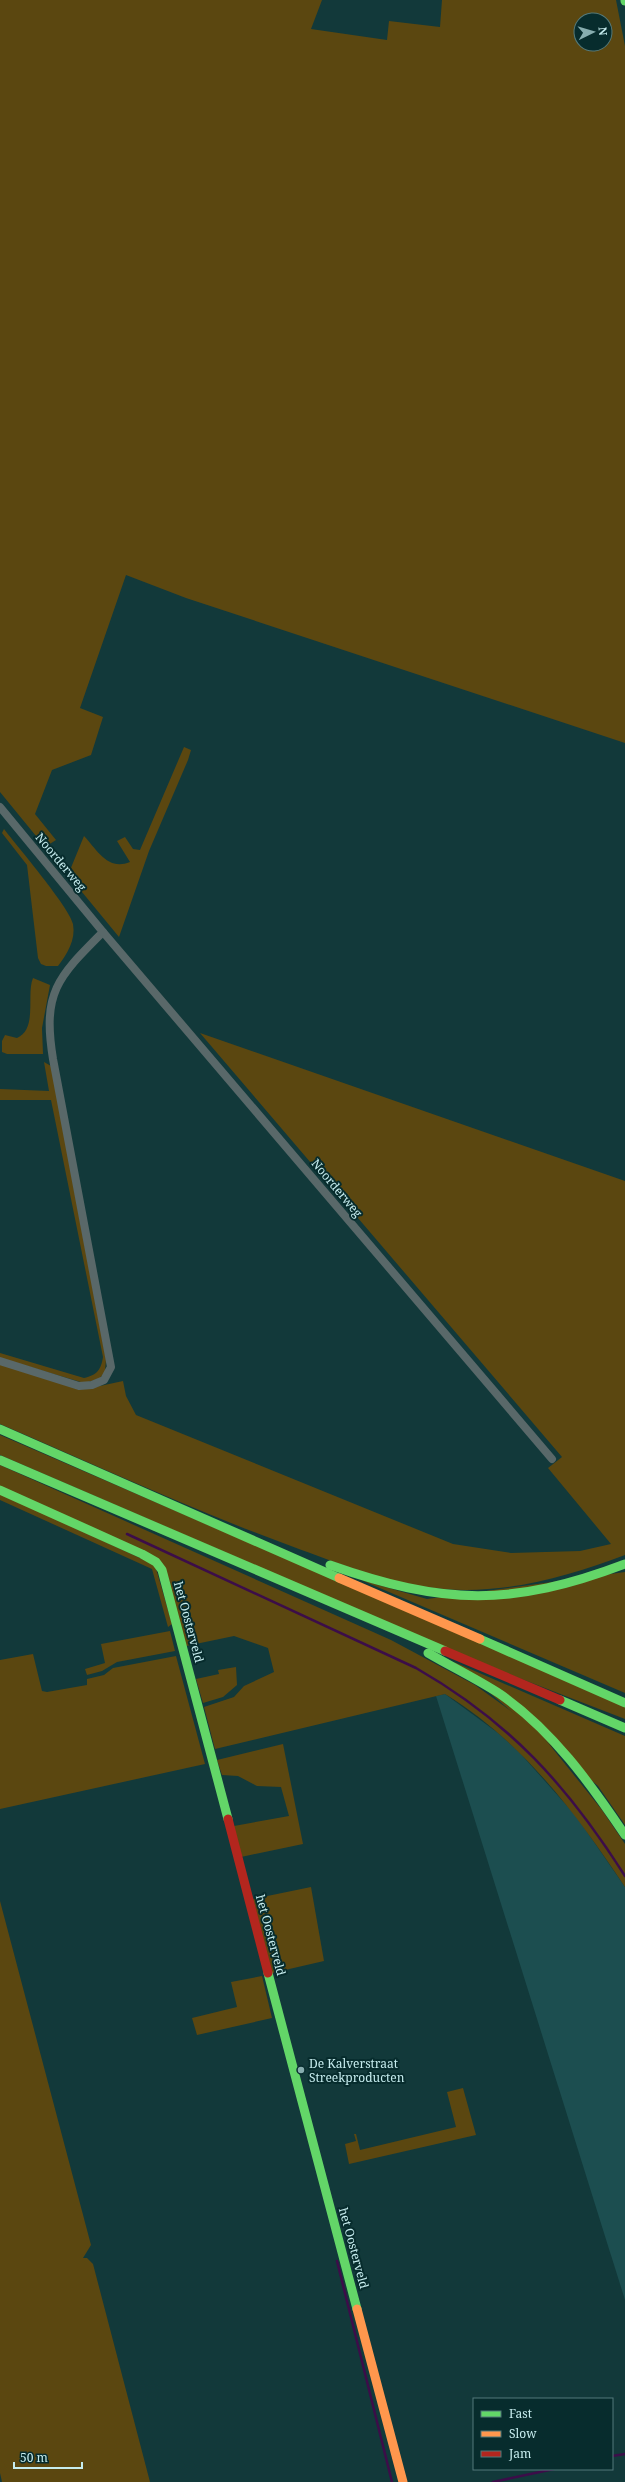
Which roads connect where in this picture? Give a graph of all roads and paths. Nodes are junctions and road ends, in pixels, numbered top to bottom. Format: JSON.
{"nodes":[{"id":1,"x":0,"y":807,"type":"edge"},
{"id":2,"x":103,"y":932,"type":"junction"},
{"id":3,"x":0,"y":1361,"type":"edge"},
{"id":4,"x":0,"y":1429,"type":"edge"},
{"id":5,"x":552,"y":1459,"type":"dead end"},
{"id":6,"x":0,"y":1460,"type":"edge"},
{"id":7,"x":0,"y":1490,"type":"edge"},
{"id":8,"x":262,"y":1545,"type":"junction"},
{"id":9,"x":625,"y":1564,"type":"edge"},
{"id":10,"x":369,"y":1619,"type":"junction"},
{"id":11,"x":622,"y":1702,"type":"edge"},
{"id":12,"x":625,"y":1728,"type":"edge"},
{"id":13,"x":625,"y":1835,"type":"edge"},
{"id":14,"x":403,"y":2482,"type":"edge"}],
"edges":[{"from":1,"to":2,"type":"street","name":"Noorderweg"},
{"from":2,"to":3,"type":"street"},
{"from":2,"to":5,"type":"street","name":"Noorderweg"},
{"from":4,"to":8,"type":"main road"},
{"from":6,"to":10,"type":"main road"},
{"from":7,"to":14,"type":"main road","name":"het Oosterveld"},
{"from":8,"to":9,"type":"main road"},
{"from":8,"to":11,"type":"main road"},
{"from":10,"to":12,"type":"main road"},
{"from":10,"to":13,"type":"main road"}]}
